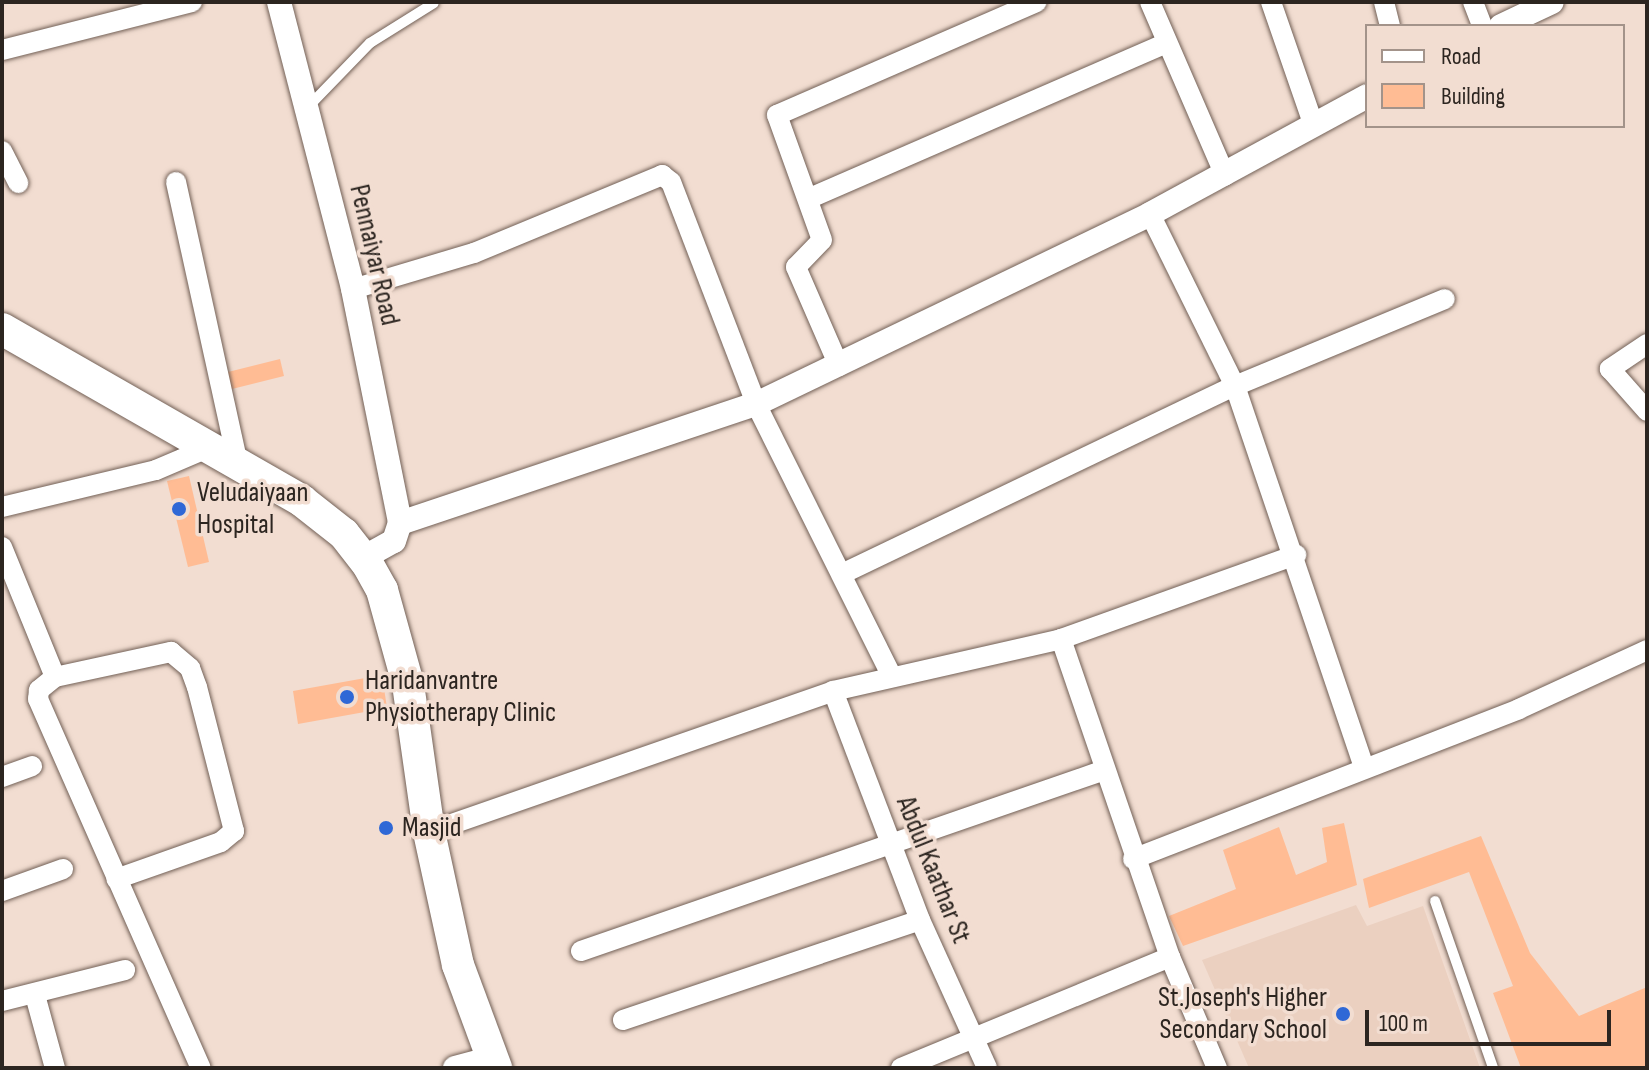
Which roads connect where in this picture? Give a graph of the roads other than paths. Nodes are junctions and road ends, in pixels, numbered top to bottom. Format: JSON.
{"nodes":[{"id":1,"x":192,"y":2,"type":"edge"},
{"id":2,"x":279,"y":2,"type":"edge"},
{"id":3,"x":1037,"y":2,"type":"edge"},
{"id":4,"x":1150,"y":2,"type":"edge"},
{"id":5,"x":1271,"y":2,"type":"edge"},
{"id":6,"x":1384,"y":2,"type":"edge"},
{"id":7,"x":1473,"y":2,"type":"edge"},
{"id":8,"x":1552,"y":2,"type":"edge"},
{"id":9,"x":434,"y":3,"type":"edge"},
{"id":10,"x":1390,"y":24,"type":"edge"},
{"id":11,"x":1481,"y":24,"type":"edge"},
{"id":12,"x":1505,"y":24,"type":"edge"},
{"id":13,"x":1166,"y":43,"type":"junction"},
{"id":14,"x":2,"y":50,"type":"edge"},
{"id":15,"x":1365,"y":97,"type":"edge"},
{"id":16,"x":308,"y":107,"type":"junction"},
{"id":17,"x":1314,"y":126,"type":"junction"},
{"id":18,"x":2,"y":151,"type":"edge"},
{"id":19,"x":1225,"y":175,"type":"junction"},
{"id":20,"x":176,"y":182,"type":"dead end"},
{"id":21,"x":18,"y":183,"type":"dead end"},
{"id":22,"x":810,"y":198,"type":"junction"},
{"id":23,"x":1150,"y":214,"type":"junction"},
{"id":24,"x":353,"y":289,"type":"junction"},
{"id":25,"x":1445,"y":299,"type":"dead end"},
{"id":26,"x":2,"y":329,"type":"edge"},
{"id":27,"x":1647,"y":344,"type":"edge"},
{"id":28,"x":839,"y":366,"type":"junction"},
{"id":29,"x":1235,"y":386,"type":"junction"},
{"id":30,"x":756,"y":404,"type":"junction"},
{"id":31,"x":1647,"y":411,"type":"edge"},
{"id":32,"x":210,"y":447,"type":"junction"},
{"id":33,"x":238,"y":463,"type":"junction"},
{"id":34,"x":2,"y":507,"type":"edge"},
{"id":35,"x":397,"y":532,"type":"junction"},
{"id":36,"x":2,"y":547,"type":"edge"},
{"id":37,"x":1296,"y":555,"type":"junction"},
{"id":38,"x":363,"y":558,"type":"junction"},
{"id":39,"x":844,"y":573,"type":"junction"},
{"id":40,"x":382,"y":590,"type":"junction"},
{"id":41,"x":1061,"y":639,"type":"junction"},
{"id":42,"x":1647,"y":650,"type":"edge"},
{"id":43,"x":891,"y":675,"type":"junction"},
{"id":44,"x":55,"y":677,"type":"junction"},
{"id":45,"x":833,"y":691,"type":"junction"},
{"id":46,"x":32,"y":766,"type":"dead end"},
{"id":47,"x":1364,"y":768,"type":"junction"},
{"id":48,"x":1102,"y":771,"type":"junction"},
{"id":49,"x":2,"y":777,"type":"edge"},
{"id":50,"x":429,"y":832,"type":"junction"},
{"id":51,"x":893,"y":846,"type":"junction"},
{"id":52,"x":1133,"y":859,"type":"junction"},
{"id":53,"x":63,"y":869,"type":"dead end"},
{"id":54,"x":116,"y":879,"type":"junction"},
{"id":55,"x":2,"y":891,"type":"edge"},
{"id":56,"x":1435,"y":901,"type":"dead end"},
{"id":57,"x":920,"y":920,"type":"junction"},
{"id":58,"x":581,"y":951,"type":"dead end"},
{"id":59,"x":1170,"y":957,"type":"junction"},
{"id":60,"x":125,"y":970,"type":"dead end"},
{"id":61,"x":35,"y":995,"type":"junction"},
{"id":62,"x":2,"y":1001,"type":"edge"},
{"id":63,"x":623,"y":1020,"type":"dead end"},
{"id":64,"x":973,"y":1035,"type":"junction"},
{"id":65,"x":494,"y":1063,"type":"edge"},
{"id":66,"x":55,"y":1068,"type":"edge"},
{"id":67,"x":201,"y":1068,"type":"edge"},
{"id":68,"x":455,"y":1068,"type":"edge"},
{"id":69,"x":901,"y":1068,"type":"edge"},
{"id":70,"x":987,"y":1068,"type":"edge"},
{"id":71,"x":1217,"y":1068,"type":"edge"},
{"id":72,"x":1493,"y":1068,"type":"edge"}],
"edges":[{"from":1,"to":14,"type":"street"},
{"from":2,"to":16,"type":"street","name":"Pennaiyar Road"},
{"from":3,"to":22,"type":"street"},
{"from":4,"to":13,"type":"street"},
{"from":5,"to":17,"type":"street"},
{"from":6,"to":10,"type":"street"},
{"from":7,"to":11,"type":"street"},
{"from":8,"to":12,"type":"street"},
{"from":9,"to":16,"type":"lane"},
{"from":13,"to":19,"type":"street"},
{"from":13,"to":22,"type":"street"},
{"from":15,"to":17,"type":"street"},
{"from":16,"to":24,"type":"street","name":"Pennaiyar Road"},
{"from":17,"to":19,"type":"street"},
{"from":18,"to":21,"type":"street"},
{"from":19,"to":23,"type":"street"},
{"from":20,"to":33,"type":"street"},
{"from":22,"to":28,"type":"street"},
{"from":23,"to":28,"type":"street"},
{"from":23,"to":29,"type":"street"},
{"from":24,"to":30,"type":"street"},
{"from":24,"to":35,"type":"street","name":"Pennaiyar Road"},
{"from":25,"to":29,"type":"street"},
{"from":26,"to":32,"type":"highway"},
{"from":27,"to":31,"type":"street"},
{"from":28,"to":30,"type":"street"},
{"from":29,"to":37,"type":"street"},
{"from":29,"to":39,"type":"street"},
{"from":30,"to":35,"type":"street"},
{"from":30,"to":39,"type":"street"},
{"from":32,"to":33,"type":"highway"},
{"from":32,"to":34,"type":"street"},
{"from":33,"to":38,"type":"highway"},
{"from":35,"to":38,"type":"street"},
{"from":35,"to":40,"type":"street"},
{"from":36,"to":44,"type":"street"},
{"from":37,"to":41,"type":"street"},
{"from":37,"to":47,"type":"street"},
{"from":38,"to":40,"type":"highway"},
{"from":39,"to":43,"type":"street"},
{"from":40,"to":50,"type":"highway"},
{"from":41,"to":43,"type":"street"},
{"from":41,"to":48,"type":"street"},
{"from":42,"to":47,"type":"street"},
{"from":43,"to":45,"type":"street"},
{"from":44,"to":54,"type":"street"},
{"from":44,"to":54,"type":"street"},
{"from":45,"to":50,"type":"street"},
{"from":45,"to":51,"type":"street","name":"Abdul Kaathar St"},
{"from":46,"to":49,"type":"street"},
{"from":47,"to":52,"type":"street"},
{"from":48,"to":51,"type":"street"},
{"from":48,"to":52,"type":"street"},
{"from":50,"to":65,"type":"highway"},
{"from":51,"to":57,"type":"street","name":"Abdul Kaathar St"},
{"from":51,"to":58,"type":"street"},
{"from":52,"to":59,"type":"street"},
{"from":53,"to":55,"type":"street"},
{"from":54,"to":67,"type":"street"},
{"from":56,"to":72,"type":"lane"},
{"from":57,"to":63,"type":"street"},
{"from":57,"to":64,"type":"street","name":"Abdul Kaathar St"},
{"from":59,"to":64,"type":"street"},
{"from":59,"to":71,"type":"street"},
{"from":60,"to":61,"type":"street"},
{"from":61,"to":62,"type":"street"},
{"from":61,"to":66,"type":"street"},
{"from":64,"to":69,"type":"street"},
{"from":64,"to":70,"type":"street","name":"Abdul Kaathar St"},
{"from":65,"to":68,"type":"street"}]}
